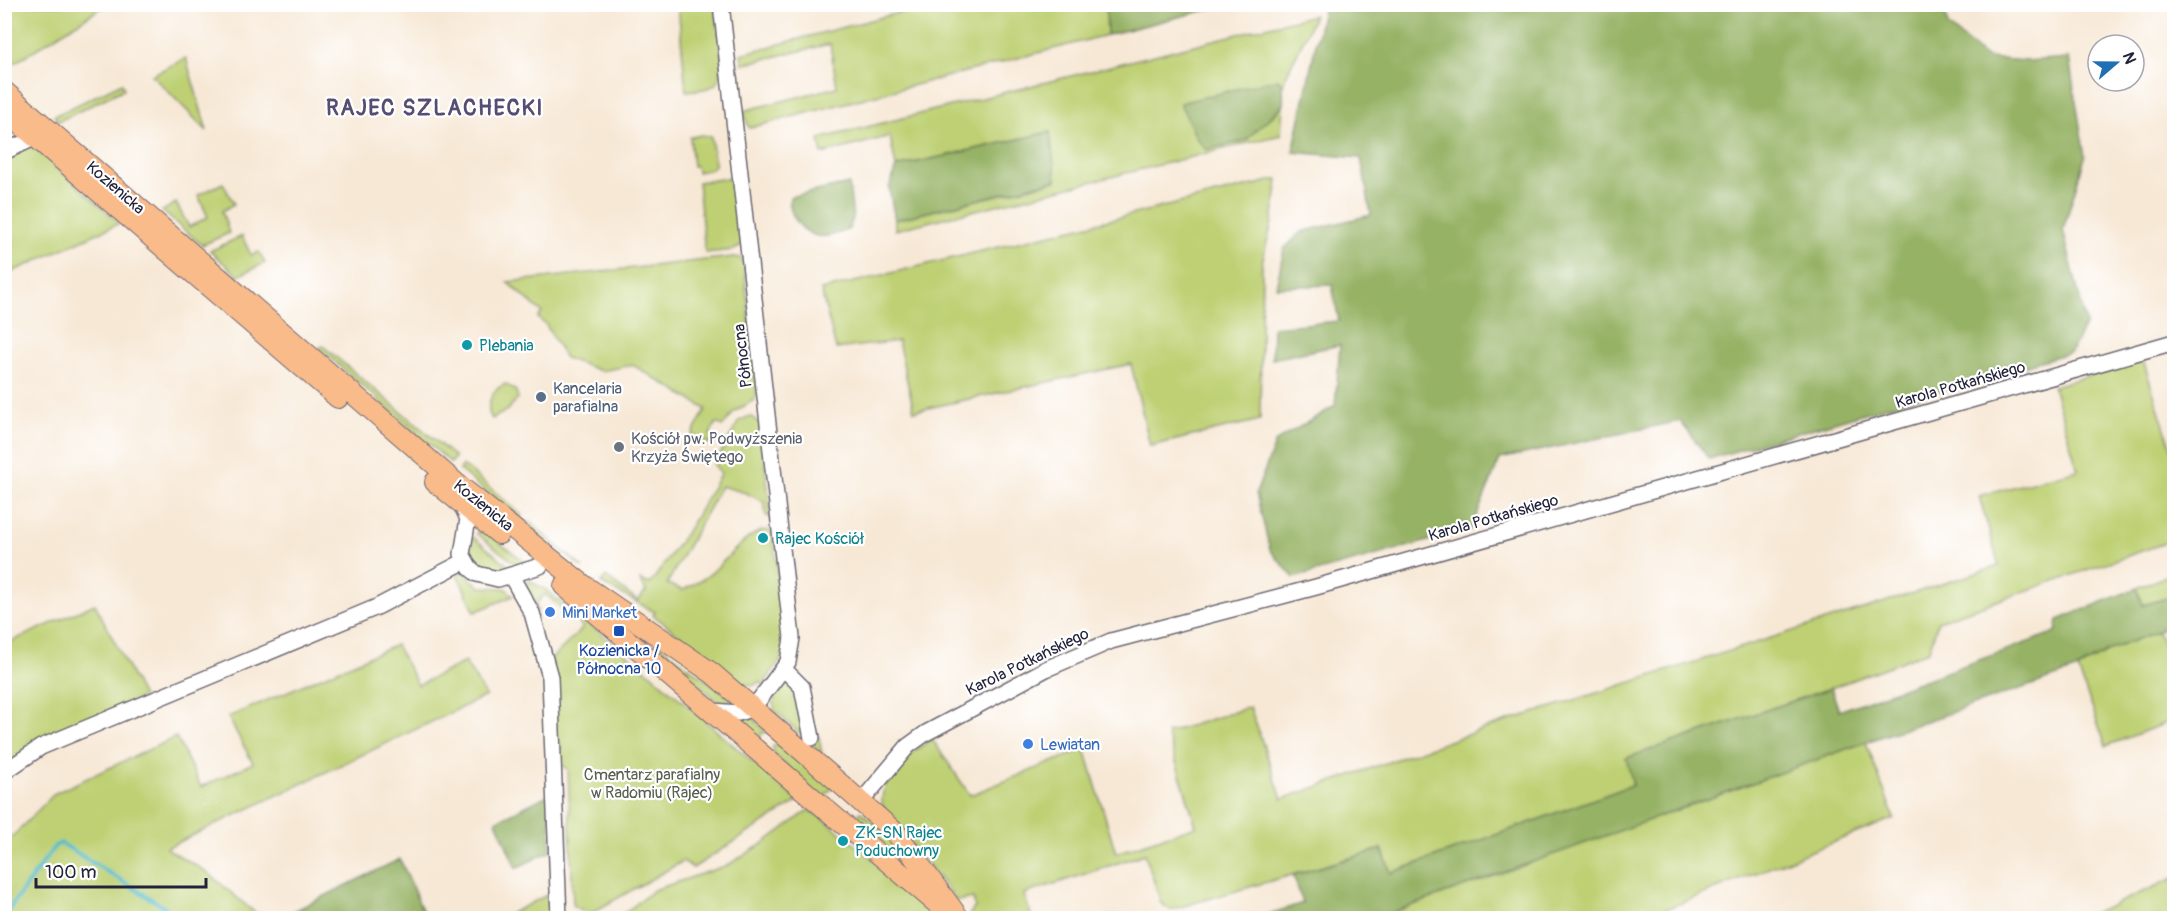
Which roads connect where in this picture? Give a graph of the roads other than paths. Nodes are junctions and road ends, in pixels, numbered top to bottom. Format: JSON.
{"nodes":[{"id":1,"x":721,"y":4,"type":"edge"},
{"id":2,"x":4,"y":91,"type":"edge"},
{"id":3,"x":4,"y":110,"type":"edge"},
{"id":4,"x":36,"y":137,"type":"junction"},
{"id":5,"x":4,"y":152,"type":"edge"},
{"id":6,"x":2175,"y":342,"type":"edge"},
{"id":7,"x":506,"y":523,"type":"junction"},
{"id":8,"x":475,"y":525,"type":"junction"},
{"id":9,"x":465,"y":561,"type":"junction"},
{"id":10,"x":540,"y":567,"type":"junction"},
{"id":11,"x":511,"y":576,"type":"junction"},
{"id":12,"x":784,"y":669,"type":"junction"},
{"id":13,"x":752,"y":700,"type":"junction"},
{"id":14,"x":713,"y":711,"type":"junction"},
{"id":15,"x":784,"y":735,"type":"junction"},
{"id":16,"x":812,"y":738,"type":"dead end"},
{"id":17,"x":766,"y":758,"type":"junction"},
{"id":18,"x":4,"y":772,"type":"edge"},
{"id":19,"x":880,"y":779,"type":"junction"},
{"id":20,"x":844,"y":787,"type":"junction"},
{"id":21,"x":847,"y":810,"type":"junction"},
{"id":22,"x":560,"y":918,"type":"edge"},
{"id":23,"x":957,"y":918,"type":"edge"}],
"edges":[{"from":1,"to":12,"type":"street","name":"Północna"},
{"from":2,"to":7,"type":"main road","name":"Kozienicka"},
{"from":3,"to":4,"type":"main road","name":"Kozienicka"},
{"from":4,"to":5,"type":"street"},
{"from":4,"to":8,"type":"main road","name":"Kozienicka"},
{"from":6,"to":19,"type":"street","name":"Karola Potkańskiego"},
{"from":7,"to":8,"type":"street"},
{"from":7,"to":13,"type":"main road","name":"Kozienicka"},
{"from":8,"to":9,"type":"street"},
{"from":8,"to":10,"type":"main road","name":"Kozienicka"},
{"from":9,"to":11,"type":"street"},
{"from":9,"to":18,"type":"street"},
{"from":10,"to":11,"type":"street"},
{"from":10,"to":14,"type":"main road","name":"Kozienicka"},
{"from":11,"to":22,"type":"street"},
{"from":12,"to":13,"type":"street","name":"Północna"},
{"from":12,"to":16,"type":"street"},
{"from":13,"to":14,"type":"street"},
{"from":13,"to":15,"type":"main road","name":"Kozienicka"},
{"from":14,"to":17,"type":"main road","name":"Kozienicka"},
{"from":15,"to":17,"type":"main road"},
{"from":15,"to":20,"type":"main road","name":"Kozienicka"},
{"from":17,"to":21,"type":"main road","name":"Kozienicka"},
{"from":19,"to":20,"type":"street"},
{"from":19,"to":21,"type":"street","name":"Karola Potkańskiego"},
{"from":20,"to":21,"type":"main road"},
{"from":21,"to":23,"type":"main road","name":"Kozienicka"},
{"from":21,"to":23,"type":"main road","name":"Kozienicka"}]}
